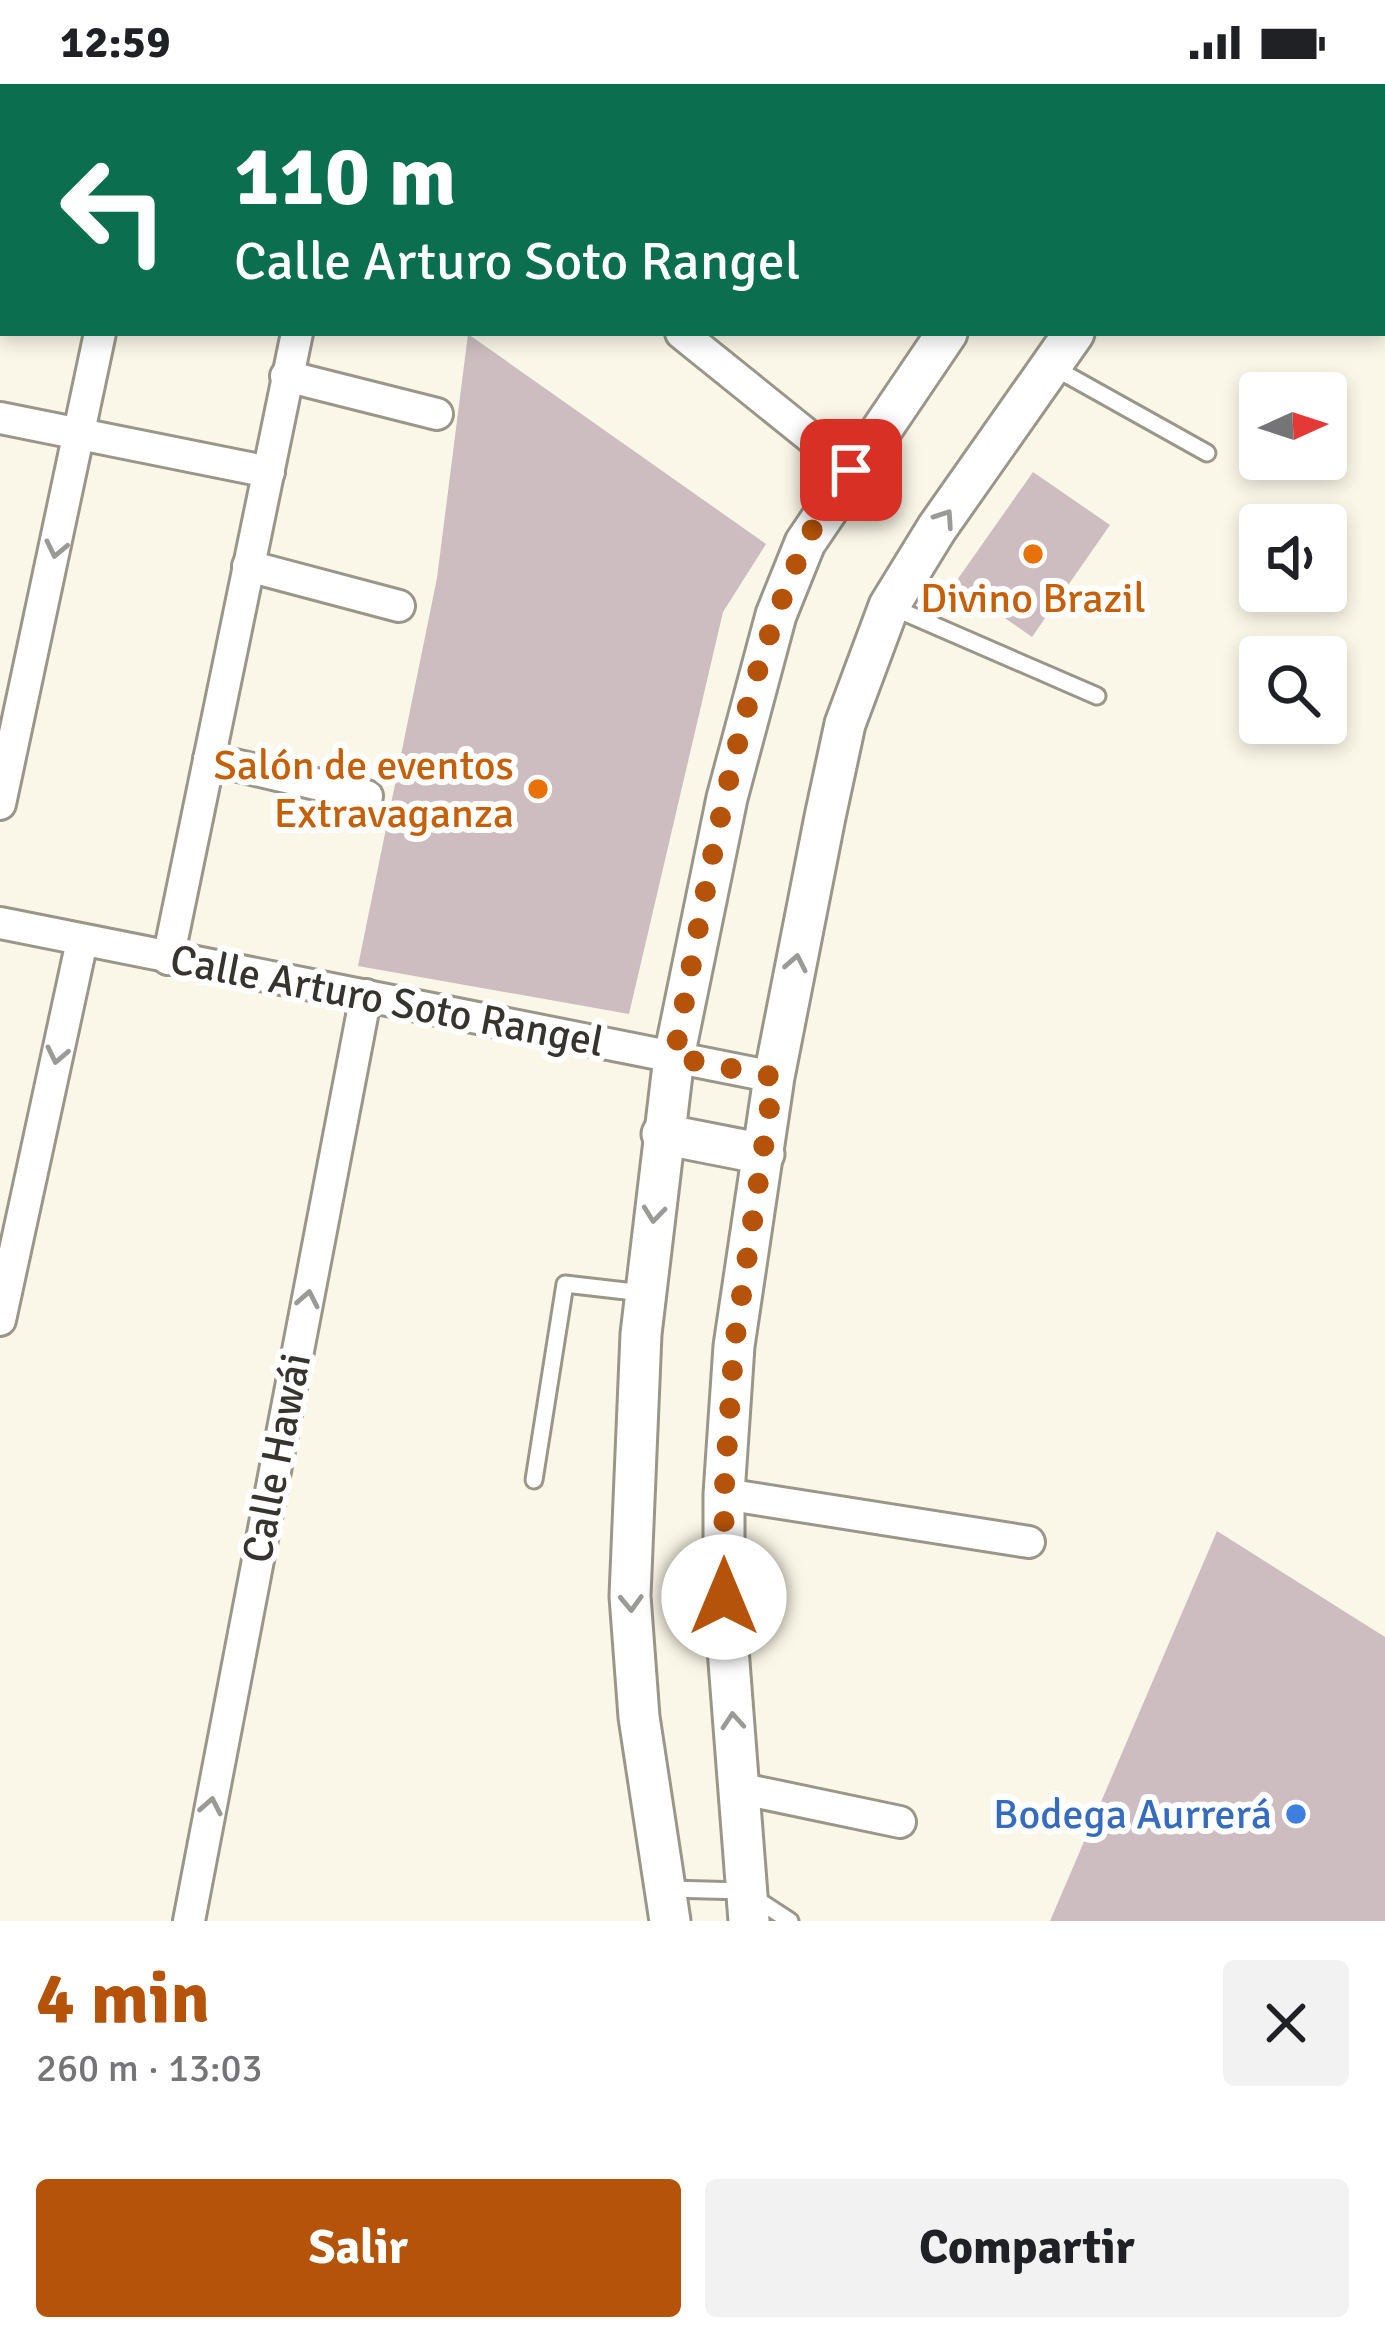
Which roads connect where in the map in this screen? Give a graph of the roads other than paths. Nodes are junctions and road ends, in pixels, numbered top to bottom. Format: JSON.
{"nodes":[{"id":1,"x":99,"y":336,"type":"edge"},
{"id":2,"x":296,"y":336,"type":"edge"},
{"id":3,"x":686,"y":336,"type":"edge"},
{"id":4,"x":944,"y":336,"type":"edge"},
{"id":5,"x":1072,"y":336,"type":"edge"},
{"id":6,"x":1051,"y":366,"type":"junction"},
{"id":7,"x":286,"y":376,"type":"junction"},
{"id":8,"x":436,"y":414,"type":"dead end"},
{"id":9,"x":0,"y":418,"type":"edge"},
{"id":10,"x":82,"y":435,"type":"junction"},
{"id":11,"x":1207,"y":453,"type":"dead end"},
{"id":12,"x":851,"y":470,"type":"junction"},
{"id":13,"x":269,"y":472,"type":"junction"},
{"id":14,"x":248,"y":566,"type":"junction"},
{"id":15,"x":889,"y":606,"type":"junction"},
{"id":16,"x":399,"y":607,"type":"dead end"},
{"id":17,"x":1097,"y":696,"type":"dead end"},
{"id":18,"x":209,"y":759,"type":"junction"},
{"id":19,"x":367,"y":796,"type":"dead end"},
{"id":20,"x":0,"y":804,"type":"edge"},
{"id":21,"x":0,"y":923,"type":"edge"},
{"id":22,"x":82,"y":940,"type":"junction"},
{"id":23,"x":168,"y":958,"type":"junction"},
{"id":24,"x":366,"y":995,"type":"junction"},
{"id":25,"x":674,"y":1057,"type":"junction"},
{"id":26,"x":774,"y":1077,"type":"junction"},
{"id":27,"x":662,"y":1134,"type":"junction"},
{"id":28,"x":764,"y":1154,"type":"junction"},
{"id":29,"x":646,"y":1293,"type":"junction"},
{"id":30,"x":0,"y":1320,"type":"edge"},
{"id":31,"x":534,"y":1480,"type":"dead end"},
{"id":32,"x":724,"y":1493,"type":"junction"},
{"id":33,"x":1029,"y":1541,"type":"dead end"},
{"id":34,"x":738,"y":1788,"type":"junction"},
{"id":35,"x":900,"y":1822,"type":"dead end"},
{"id":36,"x":668,"y":1905,"type":"edge"},
{"id":37,"x":747,"y":1906,"type":"edge"},
{"id":38,"x":189,"y":1921,"type":"edge"},
{"id":39,"x":790,"y":1921,"type":"edge"}],
"edges":[{"from":1,"to":10,"type":"street"},
{"from":2,"to":7,"type":"street"},
{"from":3,"to":12,"type":"street"},
{"from":4,"to":12,"type":"street"},
{"from":5,"to":6,"type":"street"},
{"from":6,"to":11,"type":"lane"},
{"from":15,"to":6,"type":"street","one_way":true},
{"from":7,"to":8,"type":"street"},
{"from":7,"to":13,"type":"street"},
{"from":9,"to":10,"type":"street"},
{"from":10,"to":13,"type":"street"},
{"from":10,"to":20,"type":"street","one_way":true},
{"from":12,"to":25,"type":"street"},
{"from":13,"to":14,"type":"street"},
{"from":14,"to":16,"type":"street"},
{"from":14,"to":18,"type":"street"},
{"from":15,"to":17,"type":"lane"},
{"from":26,"to":15,"type":"street","one_way":true},
{"from":18,"to":19,"type":"street"},
{"from":18,"to":23,"type":"street"},
{"from":21,"to":22,"type":"street","name":"Calle Arturo Soto Rangel"},
{"from":22,"to":23,"type":"street","name":"Calle Arturo Soto Rangel"},
{"from":22,"to":30,"type":"street","one_way":true},
{"from":23,"to":24,"type":"street","name":"Calle Arturo Soto Rangel"},
{"from":24,"to":25,"type":"street","name":"Calle Arturo Soto Rangel"},
{"from":38,"to":24,"type":"street","name":"Calle Hawái","one_way":true},
{"from":25,"to":26,"type":"street","name":"Calle Arturo Soto Rangel"},
{"from":25,"to":27,"type":"street"},
{"from":26,"to":28,"type":"street"},
{"from":27,"to":28,"type":"street"},
{"from":27,"to":29,"type":"street","one_way":true},
{"from":28,"to":32,"type":"street"},
{"from":29,"to":31,"type":"lane"},
{"from":29,"to":36,"type":"street","one_way":true},
{"from":32,"to":33,"type":"street"},
{"from":34,"to":32,"type":"street","one_way":true},
{"from":34,"to":35,"type":"street"},
{"from":34,"to":37,"type":"street"},
{"from":36,"to":37,"type":"lane"},
{"from":37,"to":39,"type":"lane"}]}
